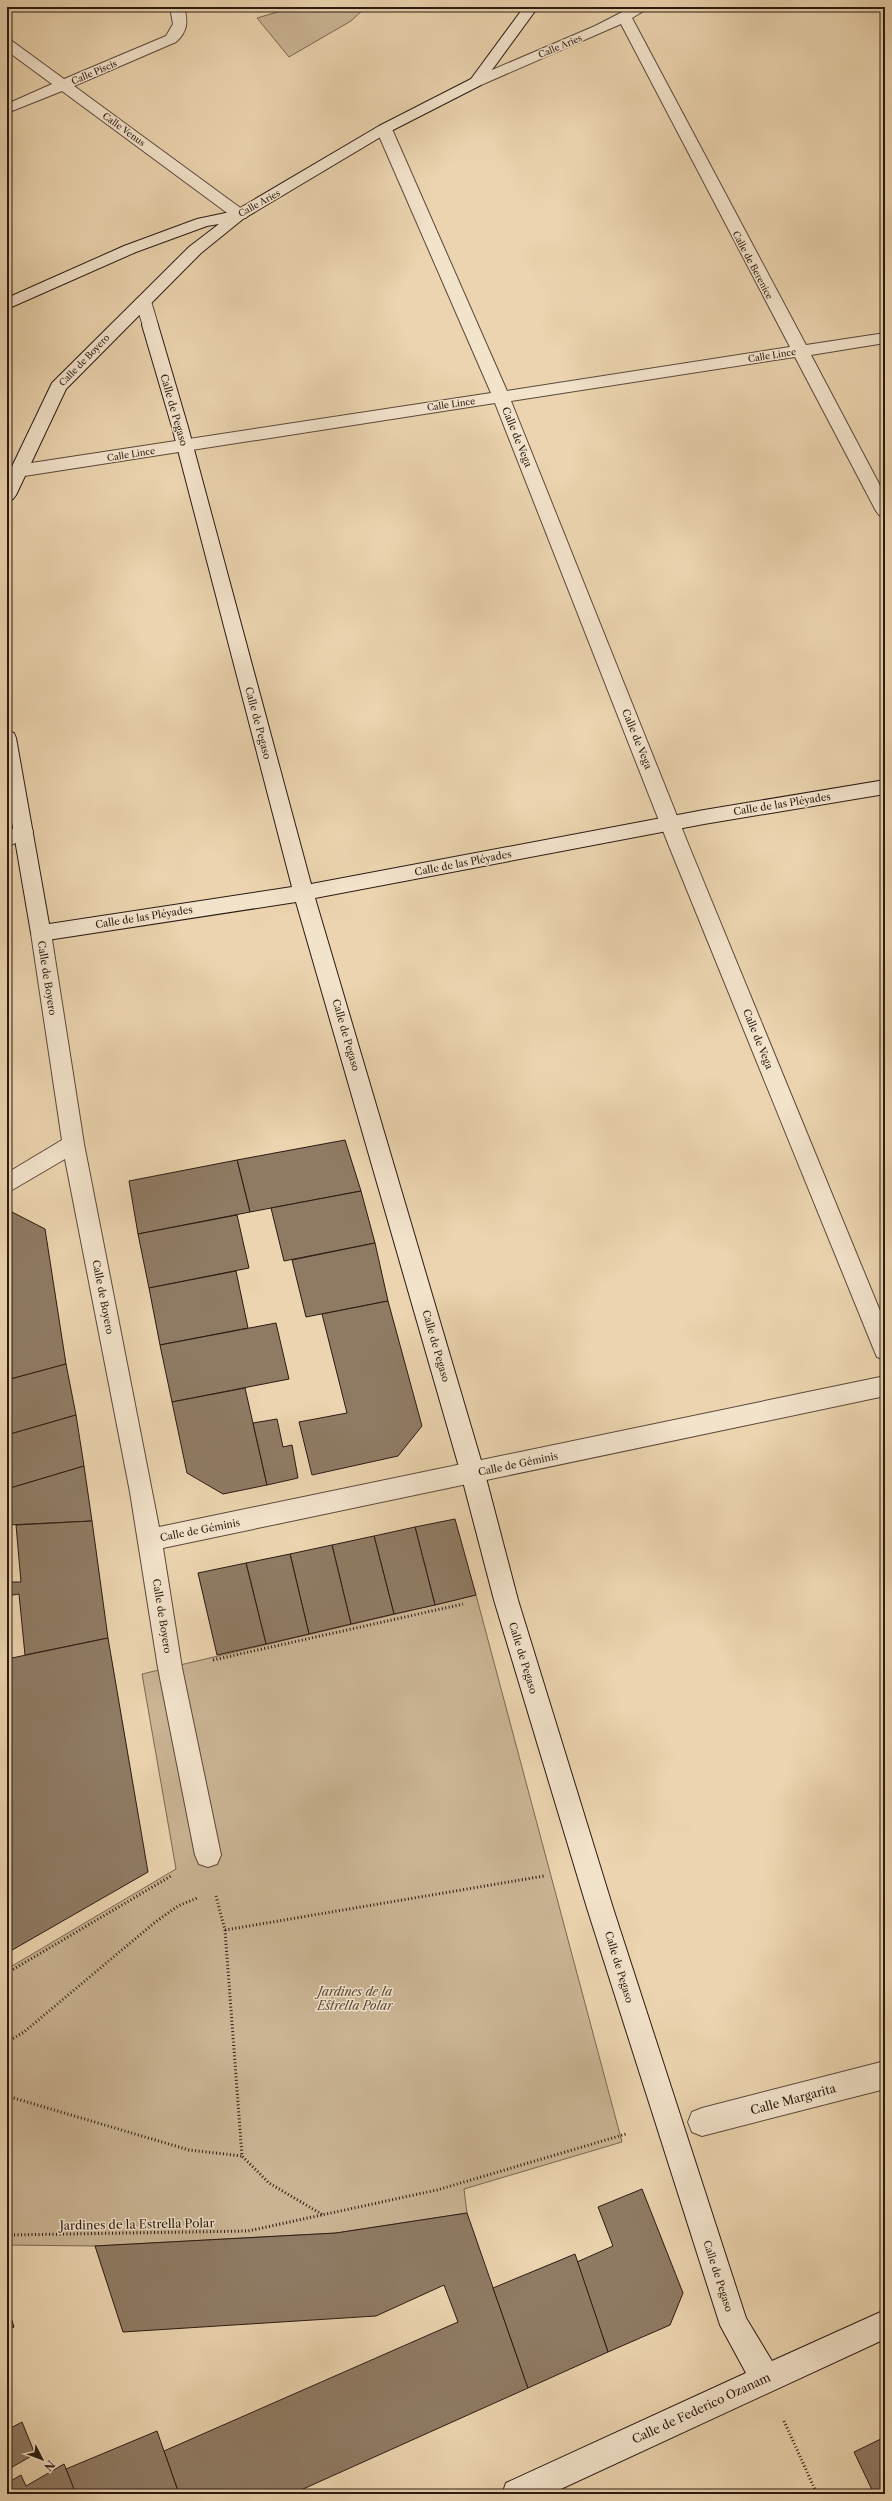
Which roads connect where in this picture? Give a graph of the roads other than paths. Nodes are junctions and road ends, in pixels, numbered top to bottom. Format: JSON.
{"nodes":[{"id":1,"x":177,"y":7,"type":"edge"},
{"id":2,"x":531,"y":7,"type":"edge"},
{"id":3,"x":643,"y":7,"type":"edge"},
{"id":4,"x":624,"y":17,"type":"junction"},
{"id":5,"x":7,"y":44,"type":"edge"},
{"id":6,"x":476,"y":82,"type":"junction"},
{"id":7,"x":64,"y":85,"type":"junction"},
{"id":8,"x":7,"y":109,"type":"edge"},
{"id":9,"x":384,"y":129,"type":"junction"},
{"id":10,"x":240,"y":216,"type":"junction"},
{"id":11,"x":164,"y":237,"type":"junction"},
{"id":12,"x":195,"y":250,"type":"junction"},
{"id":13,"x":143,"y":301,"type":"junction"},
{"id":14,"x":7,"y":304,"type":"edge"},
{"id":15,"x":885,"y":338,"type":"edge"},
{"id":16,"x":799,"y":351,"type":"junction"},
{"id":17,"x":501,"y":397,"type":"junction"},
{"id":18,"x":184,"y":445,"type":"junction"},
{"id":19,"x":18,"y":471,"type":"junction"},
{"id":20,"x":7,"y":495,"type":"edge"},
{"id":21,"x":885,"y":511,"type":"edge"},
{"id":22,"x":7,"y":738,"type":"edge"},
{"id":23,"x":885,"y":787,"type":"edge"},
{"id":24,"x":670,"y":823,"type":"junction"},
{"id":25,"x":15,"y":836,"type":"edge"},
{"id":26,"x":304,"y":893,"type":"junction"},
{"id":27,"x":41,"y":933,"type":"junction"},
{"id":28,"x":73,"y":1144,"type":"junction"},
{"id":29,"x":7,"y":1184,"type":"edge"},
{"id":30,"x":885,"y":1350,"type":"edge"},
{"id":31,"x":885,"y":1386,"type":"edge"},
{"id":32,"x":473,"y":1474,"type":"junction"},
{"id":33,"x":150,"y":1540,"type":"junction"},
{"id":34,"x":208,"y":1855,"type":"road end"},
{"id":35,"x":885,"y":2075,"type":"edge"},
{"id":36,"x":702,"y":2122,"type":"dead end"},
{"id":37,"x":885,"y":2324,"type":"edge"},
{"id":38,"x":765,"y":2378,"type":"junction"},
{"id":39,"x":517,"y":2494,"type":"edge"}],
"edges":[{"from":1,"to":7,"type":"street","name":"Calle Piscis"},
{"from":2,"to":6,"type":"street","name":"Calle Aries"},
{"from":3,"to":4,"type":"street","name":"Calle Aries"},
{"from":4,"to":6,"type":"street","name":"Calle Aries"},
{"from":4,"to":16,"type":"street","name":"Calle de Berenice"},
{"from":5,"to":7,"type":"street","name":"Calle Venus"},
{"from":6,"to":9,"type":"street","name":"Calle Aries"},
{"from":7,"to":8,"type":"street","name":"Calle Piscis"},
{"from":7,"to":10,"type":"street","name":"Calle Venus"},
{"from":9,"to":10,"type":"street","name":"Calle Aries"},
{"from":9,"to":17,"type":"street","name":"Calle de Vega"},
{"from":10,"to":11,"type":"street","name":"Calle Aries"},
{"from":10,"to":12,"type":"street","name":"Calle de Boyero"},
{"from":11,"to":12,"type":"street"},
{"from":11,"to":14,"type":"street","name":"Calle Aries"},
{"from":12,"to":13,"type":"street","name":"Calle de Boyero"},
{"from":13,"to":18,"type":"street","name":"Calle de Pegaso"},
{"from":13,"to":19,"type":"street","name":"Calle de Boyero"},
{"from":15,"to":16,"type":"street","name":"Calle Lince"},
{"from":16,"to":17,"type":"street","name":"Calle Lince"},
{"from":16,"to":21,"type":"street","name":"Calle de Berenice"},
{"from":17,"to":18,"type":"street","name":"Calle Lince"},
{"from":17,"to":24,"type":"street","name":"Calle de Vega"},
{"from":18,"to":19,"type":"street","name":"Calle Lince"},
{"from":18,"to":26,"type":"street","name":"Calle de Pegaso"},
{"from":19,"to":20,"type":"street","name":"Calle de Boyero"},
{"from":22,"to":25,"type":"street","name":"Calle de Boyero"},
{"from":23,"to":24,"type":"street","name":"Calle de las Pléyades"},
{"from":24,"to":26,"type":"street","name":"Calle de las Pléyades"},
{"from":24,"to":30,"type":"street","name":"Calle de Vega"},
{"from":25,"to":27,"type":"street","name":"Calle de Boyero"},
{"from":26,"to":27,"type":"street","name":"Calle de las Pléyades"},
{"from":26,"to":32,"type":"street","name":"Calle de Pegaso"},
{"from":27,"to":28,"type":"street","name":"Calle de Boyero"},
{"from":28,"to":29,"type":"street"},
{"from":28,"to":33,"type":"street","name":"Calle de Boyero"},
{"from":31,"to":32,"type":"street","name":"Calle de Géminis"},
{"from":32,"to":33,"type":"street","name":"Calle de Géminis"},
{"from":32,"to":38,"type":"street","name":"Calle de Pegaso"},
{"from":33,"to":34,"type":"street","name":"Calle de Boyero"},
{"from":35,"to":36,"type":"street","name":"Calle Margarita"},
{"from":37,"to":38,"type":"street","name":"Calle de Federico Ozanam"},
{"from":38,"to":39,"type":"street","name":"Calle de Federico Ozanam"}]}
